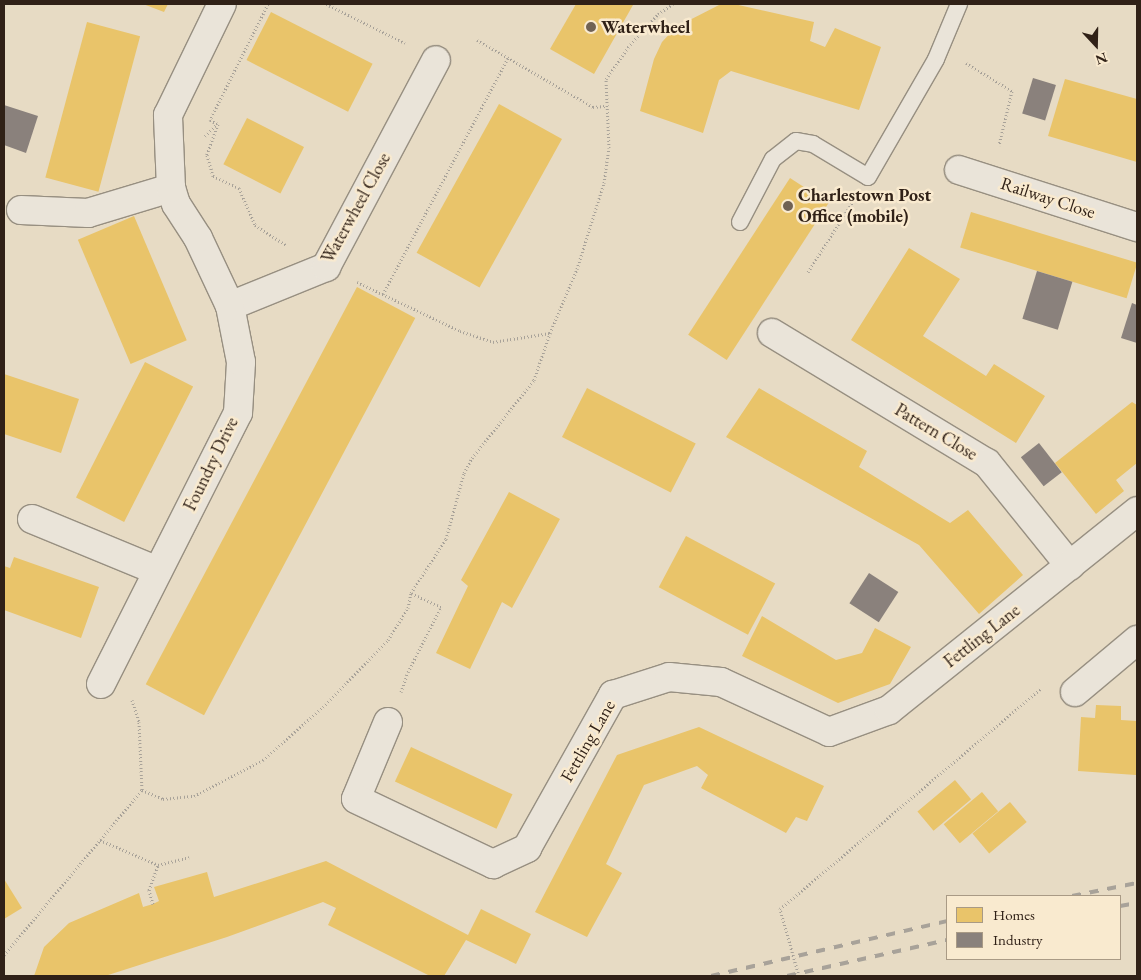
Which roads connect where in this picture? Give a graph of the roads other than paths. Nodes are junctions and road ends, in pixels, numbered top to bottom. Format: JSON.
{"nodes":[{"id":1,"x":222,"y":4,"type":"edge"},
{"id":2,"x":959,"y":4,"type":"edge"},
{"id":3,"x":436,"y":60,"type":"road end"},
{"id":4,"x":959,"y":170,"type":"dead end"},
{"id":5,"x":171,"y":188,"type":"junction"},
{"id":6,"x":21,"y":210,"type":"dead end"},
{"id":7,"x":740,"y":222,"type":"dead end"},
{"id":8,"x":1137,"y":227,"type":"edge"},
{"id":9,"x":230,"y":306,"type":"junction"},
{"id":10,"x":772,"y":333,"type":"dead end"},
{"id":11,"x":1137,"y":511,"type":"edge"},
{"id":12,"x":32,"y":518,"type":"dead end"},
{"id":13,"x":1070,"y":566,"type":"junction"},
{"id":14,"x":158,"y":570,"type":"junction"},
{"id":15,"x":1137,"y":640,"type":"edge"},
{"id":16,"x":101,"y":684,"type":"road end"},
{"id":17,"x":1075,"y":692,"type":"dead end"},
{"id":18,"x":388,"y":722,"type":"dead end"}],
"edges":[{"from":1,"to":5,"type":"street","name":"Foundry Drive"},
{"from":2,"to":7,"type":"lane"},
{"from":3,"to":9,"type":"street","name":"Waterwheel Close"},
{"from":4,"to":8,"type":"street","name":"Railway Close"},
{"from":5,"to":6,"type":"street"},
{"from":5,"to":9,"type":"street","name":"Foundry Drive"},
{"from":9,"to":14,"type":"street","name":"Foundry Drive"},
{"from":10,"to":13,"type":"street","name":"Pattern Close"},
{"from":11,"to":13,"type":"street"},
{"from":12,"to":14,"type":"street"},
{"from":13,"to":18,"type":"street","name":"Fettling Lane"},
{"from":14,"to":16,"type":"street","name":"Foundry Drive"},
{"from":15,"to":17,"type":"street"}]}
